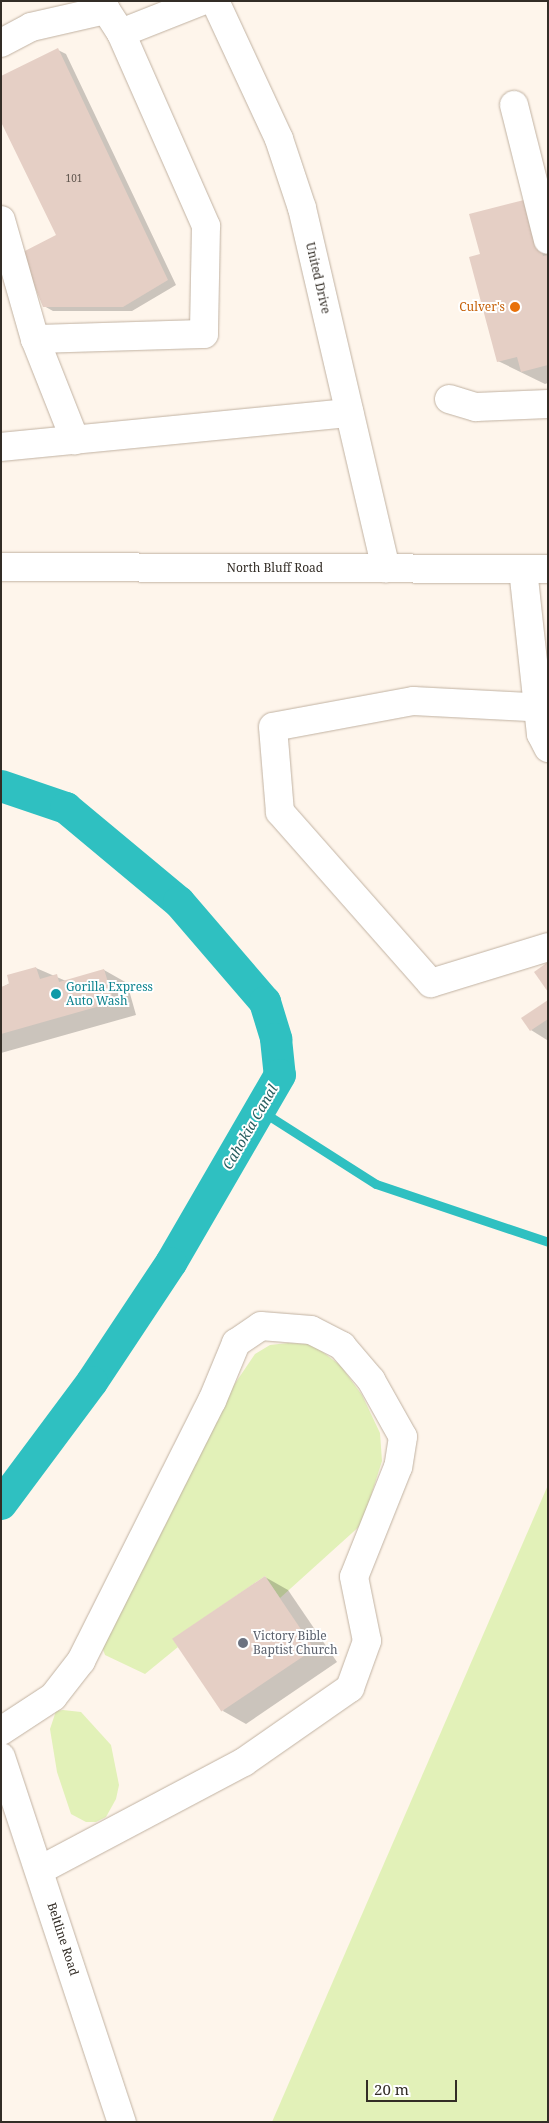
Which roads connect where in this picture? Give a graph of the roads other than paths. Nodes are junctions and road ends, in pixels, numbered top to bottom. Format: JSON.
{"nodes":[{"id":1,"x":202,"y":1,"type":"edge"},
{"id":2,"x":215,"y":1,"type":"edge"},
{"id":3,"x":121,"y":33,"type":"junction"},
{"id":4,"x":1,"y":43,"type":"edge"},
{"id":5,"x":514,"y":106,"type":"dead end"},
{"id":6,"x":1,"y":220,"type":"edge"},
{"id":7,"x":548,"y":240,"type":"edge"},
{"id":8,"x":34,"y":338,"type":"junction"},
{"id":9,"x":449,"y":399,"type":"dead end"},
{"id":10,"x":548,"y":404,"type":"edge"},
{"id":11,"x":349,"y":413,"type":"junction"},
{"id":12,"x":75,"y":440,"type":"junction"},
{"id":13,"x":1,"y":447,"type":"edge"},
{"id":14,"x":1,"y":566,"type":"edge"},
{"id":15,"x":386,"y":568,"type":"junction"},
{"id":16,"x":535,"y":569,"type":"edge"},
{"id":17,"x":543,"y":708,"type":"edge"},
{"id":18,"x":548,"y":748,"type":"edge"},
{"id":19,"x":548,"y":947,"type":"edge"},
{"id":20,"x":1,"y":1731,"type":"edge"},
{"id":21,"x":1,"y":1757,"type":"edge"},
{"id":22,"x":40,"y":1870,"type":"junction"},
{"id":23,"x":122,"y":2122,"type":"edge"}],
"edges":[{"from":1,"to":3,"type":"main road"},
{"from":2,"to":11,"type":"main road","name":"United Drive"},
{"from":3,"to":4,"type":"main road"},
{"from":3,"to":8,"type":"main road"},
{"from":5,"to":7,"type":"main road"},
{"from":6,"to":8,"type":"main road"},
{"from":8,"to":12,"type":"main road"},
{"from":9,"to":10,"type":"main road"},
{"from":11,"to":12,"type":"main road"},
{"from":11,"to":15,"type":"main road","name":"United Drive"},
{"from":12,"to":13,"type":"main road"},
{"from":14,"to":15,"type":"main road","name":"North Bluff Road"},
{"from":15,"to":16,"type":"main road","name":"North Bluff Road"},
{"from":16,"to":17,"type":"main road"},
{"from":17,"to":18,"type":"main road"},
{"from":17,"to":19,"type":"main road"},
{"from":20,"to":22,"type":"main road"},
{"from":21,"to":22,"type":"main road","name":"Beltline Road"},
{"from":22,"to":23,"type":"main road","name":"Beltline Road"}]}
